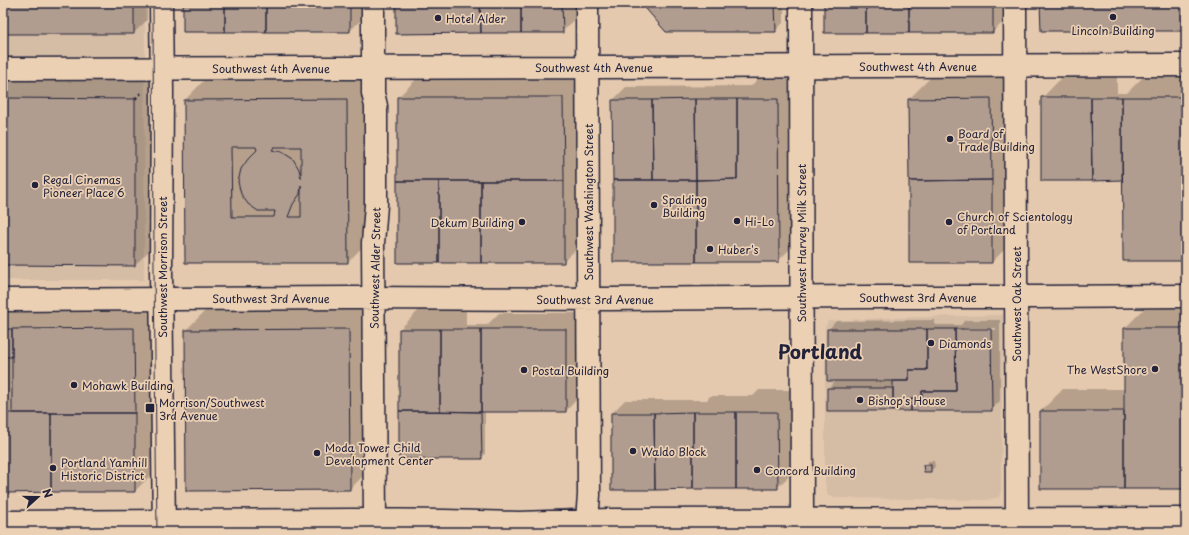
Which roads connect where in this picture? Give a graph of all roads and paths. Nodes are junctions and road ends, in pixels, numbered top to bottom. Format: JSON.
{"nodes":[{"id":1,"x":161,"y":3,"type":"edge"},
{"id":2,"x":373,"y":3,"type":"edge"},
{"id":3,"x":587,"y":3,"type":"edge"},
{"id":4,"x":800,"y":3,"type":"edge"},
{"id":5,"x":1015,"y":3,"type":"edge"},
{"id":6,"x":1015,"y":65,"type":"junction"},
{"id":7,"x":1186,"y":65,"type":"edge"},
{"id":8,"x":800,"y":66,"type":"junction"},
{"id":9,"x":587,"y":67,"type":"junction"},
{"id":10,"x":162,"y":68,"type":"junction"},
{"id":11,"x":373,"y":68,"type":"junction"},
{"id":12,"x":3,"y":69,"type":"edge"},
{"id":13,"x":142,"y":92,"type":"dead end"},
{"id":14,"x":135,"y":99,"type":"dead end"},
{"id":15,"x":1186,"y":296,"type":"edge"},
{"id":16,"x":1016,"y":297,"type":"junction"},
{"id":17,"x":374,"y":298,"type":"junction"},
{"id":18,"x":802,"y":298,"type":"junction"},
{"id":19,"x":588,"y":299,"type":"junction"},
{"id":20,"x":3,"y":300,"type":"edge"},
{"id":21,"x":162,"y":300,"type":"junction"},
{"id":22,"x":1186,"y":519,"type":"edge"},
{"id":23,"x":3,"y":522,"type":"edge"},
{"id":24,"x":1016,"y":525,"type":"edge"},
{"id":25,"x":445,"y":526,"type":"edge"},
{"id":26,"x":586,"y":526,"type":"edge"},
{"id":27,"x":655,"y":526,"type":"edge"},
{"id":28,"x":803,"y":526,"type":"edge"},
{"id":29,"x":164,"y":527,"type":"edge"},
{"id":30,"x":376,"y":528,"type":"edge"},
{"id":31,"x":519,"y":528,"type":"edge"},
{"id":32,"x":632,"y":532,"type":"edge"}],
"edges":[{"from":1,"to":10,"type":"main road","name":"Southwest Morrison Street"},
{"from":2,"to":11,"type":"main road","name":"Southwest Alder Street"},
{"from":3,"to":9,"type":"main road","name":"Southwest Washington Street"},
{"from":4,"to":8,"type":"main road","name":"Southwest Harvey Milk Street"},
{"from":5,"to":6,"type":"main road","name":"Southwest Oak Street"},
{"from":6,"to":7,"type":"main road","name":"Southwest 4th Avenue"},
{"from":6,"to":8,"type":"main road","name":"Southwest 4th Avenue"},
{"from":6,"to":16,"type":"main road","name":"Southwest Oak Street"},
{"from":8,"to":9,"type":"main road","name":"Southwest 4th Avenue"},
{"from":8,"to":18,"type":"main road","name":"Southwest Harvey Milk Street"},
{"from":9,"to":11,"type":"main road","name":"Southwest 4th Avenue"},
{"from":9,"to":19,"type":"main road","name":"Southwest Washington Street"},
{"from":10,"to":11,"type":"main road","name":"Southwest 4th Avenue"},
{"from":10,"to":12,"type":"main road","name":"Southwest 4th Avenue"},
{"from":10,"to":21,"type":"main road","name":"Southwest Morrison Street"},
{"from":11,"to":17,"type":"main road","name":"Southwest Alder Street"},
{"from":13,"to":14,"type":"path"},
{"from":15,"to":16,"type":"main road","name":"Southwest 3rd Avenue"},
{"from":16,"to":18,"type":"main road","name":"Southwest 3rd Avenue"},
{"from":16,"to":24,"type":"main road","name":"Southwest Oak Street"},
{"from":17,"to":19,"type":"main road","name":"Southwest 3rd Avenue"},
{"from":17,"to":21,"type":"main road","name":"Southwest 3rd Avenue"},
{"from":17,"to":30,"type":"main road","name":"Southwest Alder Street"},
{"from":18,"to":19,"type":"main road","name":"Southwest 3rd Avenue"},
{"from":18,"to":28,"type":"main road","name":"Southwest Harvey Milk Street"},
{"from":19,"to":26,"type":"main road","name":"Southwest Washington Street"},
{"from":20,"to":21,"type":"main road","name":"Southwest 3rd Avenue"},
{"from":21,"to":29,"type":"main road","name":"Southwest Morrison Street"},
{"from":22,"to":24,"type":"main road"},
{"from":23,"to":29,"type":"main road"},
{"from":24,"to":28,"type":"main road"},
{"from":25,"to":30,"type":"main road"},
{"from":25,"to":31,"type":"main road"},
{"from":26,"to":27,"type":"main road"},
{"from":26,"to":31,"type":"main road"},
{"from":27,"to":28,"type":"main road"},
{"from":27,"to":32,"type":"main road"},
{"from":29,"to":30,"type":"main road"}]}
